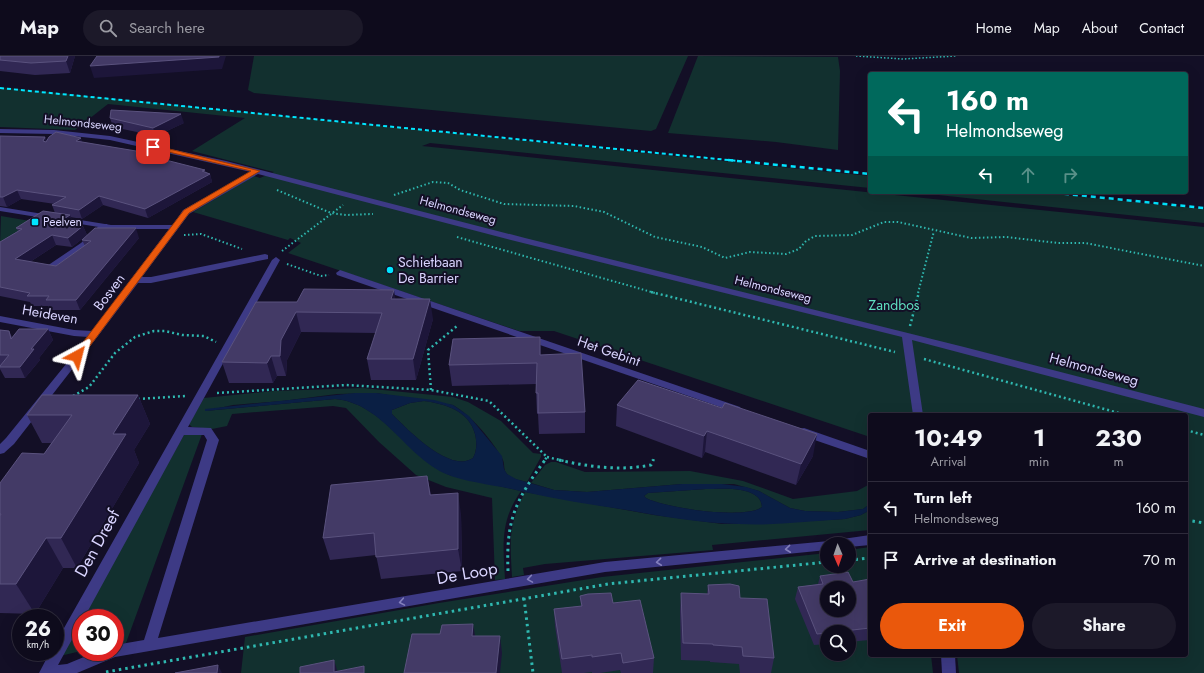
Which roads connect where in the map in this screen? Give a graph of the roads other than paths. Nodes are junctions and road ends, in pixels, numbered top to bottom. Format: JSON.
{"nodes":[{"id":1,"x":0,"y":130,"type":"edge"},
{"id":2,"x":257,"y":171,"type":"junction"},
{"id":3,"x":0,"y":210,"type":"edge"},
{"id":4,"x":104,"y":226,"type":"junction"},
{"id":5,"x":175,"y":227,"type":"junction"},
{"id":6,"x":47,"y":270,"type":"edge"},
{"id":7,"x":340,"y":273,"type":"dead end"},
{"id":8,"x":135,"y":280,"type":"junction"},
{"id":9,"x":0,"y":319,"type":"edge"},
{"id":10,"x":95,"y":334,"type":"junction"},
{"id":11,"x":907,"y":336,"type":"junction"},
{"id":12,"x":743,"y":412,"type":"edge"},
{"id":13,"x":918,"y":413,"type":"edge"},
{"id":14,"x":1204,"y":413,"type":"edge"},
{"id":15,"x":795,"y":430,"type":"edge"},
{"id":16,"x":180,"y":431,"type":"junction"},
{"id":17,"x":0,"y":450,"type":"edge"},
{"id":18,"x":868,"y":454,"type":"edge"},
{"id":19,"x":868,"y":540,"type":"edge"},
{"id":20,"x":856,"y":542,"type":"edge"},
{"id":21,"x":820,"y":546,"type":"edge"},
{"id":22,"x":149,"y":645,"type":"junction"},
{"id":23,"x":124,"y":649,"type":"edge"},
{"id":24,"x":948,"y":657,"type":"edge"},
{"id":25,"x":92,"y":661,"type":"edge"},
{"id":26,"x":68,"y":672,"type":"edge"},
{"id":27,"x":46,"y":673,"type":"edge"},
{"id":28,"x":50,"y":673,"type":"edge"},
{"id":29,"x":949,"y":673,"type":"edge"}],
"edges":[{"from":1,"to":2,"type":"street","name":"Helmondseweg"},
{"from":2,"to":5,"type":"street","name":"Bosven"},
{"from":2,"to":11,"type":"street","name":"Helmondseweg"},
{"from":3,"to":4,"type":"street"},
{"from":4,"to":5,"type":"street"},
{"from":4,"to":6,"type":"street"},
{"from":5,"to":8,"type":"street","name":"Bosven"},
{"from":7,"to":12,"type":"street","name":"Het Gebint"},
{"from":8,"to":10,"type":"street","name":"Bosven"},
{"from":8,"to":16,"type":"street","name":"Den Dreef"},
{"from":9,"to":10,"type":"street","name":"Heideven"},
{"from":10,"to":17,"type":"street","name":"Bosven"},
{"from":11,"to":13,"type":"street"},
{"from":11,"to":14,"type":"street","name":"Helmondseweg"},
{"from":15,"to":18,"type":"street"},
{"from":16,"to":22,"type":"street"},
{"from":16,"to":27,"type":"street","name":"Den Dreef"},
{"from":19,"to":20,"type":"street"},
{"from":21,"to":22,"type":"street","name":"De Loop","one_way":true},
{"from":22,"to":23,"type":"street","name":"De Loop"},
{"from":24,"to":29,"type":"street"},
{"from":25,"to":26,"type":"street"},
{"from":26,"to":28,"type":"street"}]}
